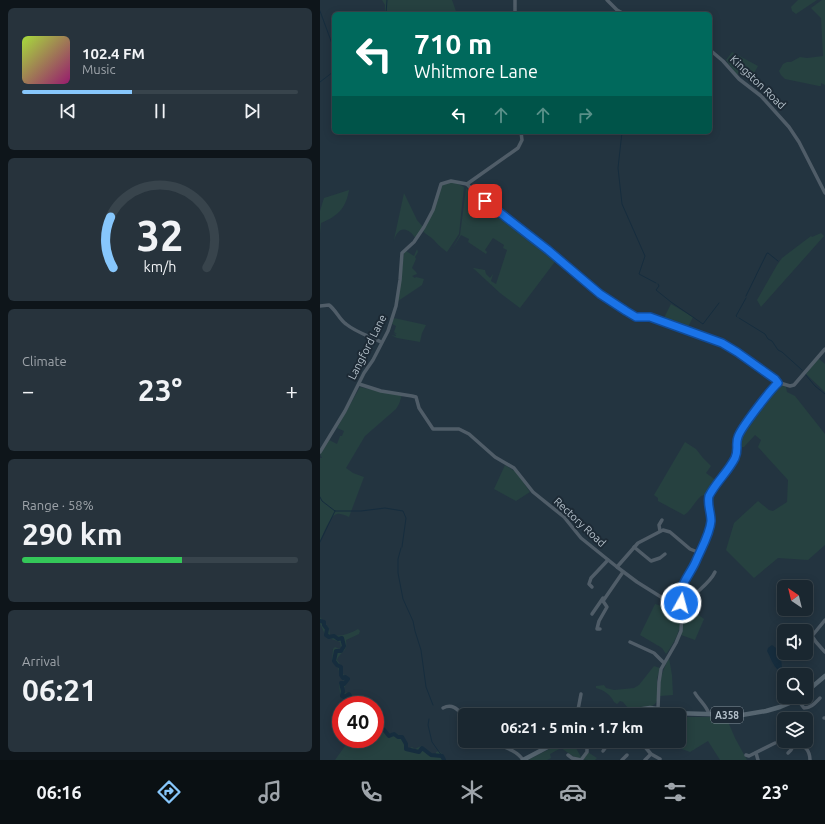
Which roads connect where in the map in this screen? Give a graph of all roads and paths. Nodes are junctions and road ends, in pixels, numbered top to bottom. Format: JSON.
{"nodes":[{"id":1,"x":515,"y":0,"type":"edge"},
{"id":2,"x":607,"y":0,"type":"edge"},
{"id":3,"x":515,"y":12,"type":"edge"},
{"id":4,"x":620,"y":12,"type":"edge"},
{"id":5,"x":712,"y":52,"type":"edge"},
{"id":6,"x":521,"y":134,"type":"edge"},
{"id":7,"x":467,"y":184,"type":"junction"},
{"id":8,"x":825,"y":193,"type":"edge"},
{"id":9,"x":320,"y":306,"type":"edge"},
{"id":10,"x":381,"y":342,"type":"junction"},
{"id":11,"x":825,"y":349,"type":"edge"},
{"id":12,"x":778,"y":383,"type":"junction"},
{"id":13,"x":359,"y":384,"type":"junction"},
{"id":14,"x":320,"y":452,"type":"edge"},
{"id":15,"x":662,"y":520,"type":"dead end"},
{"id":16,"x":660,"y":531,"type":"junction"},
{"id":17,"x":634,"y":547,"type":"junction"},
{"id":18,"x":700,"y":553,"type":"junction"},
{"id":19,"x":664,"y":556,"type":"dead end"},
{"id":20,"x":608,"y":560,"type":"junction"},
{"id":21,"x":617,"y":567,"type":"junction"},
{"id":22,"x":622,"y":571,"type":"junction"},
{"id":23,"x":715,"y":572,"type":"dead end"},
{"id":24,"x":592,"y":587,"type":"dead end"},
{"id":25,"x":680,"y":597,"type":"junction"},
{"id":26,"x":681,"y":603,"type":"junction"},
{"id":27,"x":592,"y":614,"type":"dead end"},
{"id":28,"x":825,"y":620,"type":"edge"},
{"id":29,"x":600,"y":629,"type":"dead end"},
{"id":30,"x":813,"y":635,"type":"edge"},
{"id":31,"x":813,"y":638,"type":"edge"},
{"id":32,"x":630,"y":642,"type":"dead end"},
{"id":33,"x":825,"y":652,"type":"edge"},
{"id":34,"x":664,"y":663,"type":"junction"},
{"id":35,"x":825,"y":676,"type":"edge"},
{"id":36,"x":813,"y":686,"type":"edge"},
{"id":37,"x":695,"y":693,"type":"dead end"},
{"id":38,"x":581,"y":694,"type":"dead end"},
{"id":39,"x":819,"y":700,"type":"dead end"},
{"id":40,"x":784,"y":704,"type":"edge"},
{"id":41,"x":801,"y":704,"type":"edge"},
{"id":42,"x":443,"y":708,"type":"dead end"},
{"id":43,"x":578,"y":708,"type":"edge"},
{"id":44,"x":658,"y":708,"type":"edge"},
{"id":45,"x":458,"y":711,"type":"edge"},
{"id":46,"x":686,"y":714,"type":"edge"},
{"id":47,"x":709,"y":714,"type":"junction"},
{"id":48,"x":775,"y":743,"type":"dead end"},
{"id":49,"x":506,"y":748,"type":"edge"},
{"id":50,"x":546,"y":748,"type":"edge"},
{"id":51,"x":587,"y":748,"type":"edge"},
{"id":52,"x":606,"y":748,"type":"edge"},
{"id":53,"x":645,"y":748,"type":"edge"},
{"id":54,"x":791,"y":748,"type":"edge"},
{"id":55,"x":805,"y":748,"type":"edge"},
{"id":56,"x":603,"y":751,"type":"dead end"},
{"id":57,"x":756,"y":753,"type":"junction"},
{"id":58,"x":788,"y":753,"type":"dead end"},
{"id":59,"x":651,"y":754,"type":"junction"},
{"id":60,"x":746,"y":755,"type":"dead end"},
{"id":61,"x":570,"y":758,"type":"edge"},
{"id":62,"x":660,"y":759,"type":"dead end"},
{"id":63,"x":523,"y":760,"type":"edge"},
{"id":64,"x":645,"y":760,"type":"edge"},
{"id":65,"x":758,"y":760,"type":"edge"},
{"id":66,"x":810,"y":760,"type":"edge"}],
"edges":[{"from":1,"to":3,"type":"street"},
{"from":2,"to":4,"type":"street"},
{"from":5,"to":8,"type":"street","name":"Kingston Road"},
{"from":6,"to":7,"type":"street"},
{"from":7,"to":10,"type":"street","name":"Langford Lane"},
{"from":7,"to":12,"type":"street"},
{"from":9,"to":10,"type":"street"},
{"from":10,"to":13,"type":"street","name":"Langford Lane"},
{"from":11,"to":12,"type":"street"},
{"from":12,"to":18,"type":"street"},
{"from":13,"to":14,"type":"street","name":"Langford Lane"},
{"from":13,"to":20,"type":"street","name":"Rectory Road"},
{"from":15,"to":16,"type":"street"},
{"from":16,"to":17,"type":"street"},
{"from":16,"to":18,"type":"street"},
{"from":17,"to":19,"type":"street"},
{"from":17,"to":21,"type":"street"},
{"from":18,"to":25,"type":"street"},
{"from":20,"to":21,"type":"street","name":"Rectory Road"},
{"from":20,"to":24,"type":"street"},
{"from":21,"to":22,"type":"street","name":"Rectory Road"},
{"from":22,"to":25,"type":"street","name":"Rectory Road"},
{"from":22,"to":27,"type":"street"},
{"from":22,"to":29,"type":"street"},
{"from":23,"to":26,"type":"street"},
{"from":25,"to":26,"type":"street"},
{"from":26,"to":34,"type":"street"},
{"from":28,"to":30,"type":"street"},
{"from":31,"to":33,"type":"street"},
{"from":32,"to":34,"type":"street"},
{"from":34,"to":44,"type":"street"},
{"from":35,"to":36,"type":"main road"},
{"from":37,"to":47,"type":"street"},
{"from":38,"to":43,"type":"street"},
{"from":39,"to":41,"type":"street"},
{"from":40,"to":47,"type":"main road","number":"A358"},
{"from":42,"to":45,"type":"street"},
{"from":46,"to":47,"type":"main road","number":"A358"},
{"from":48,"to":57,"type":"street"},
{"from":49,"to":63,"type":"street"},
{"from":50,"to":63,"type":"main road"},
{"from":51,"to":61,"type":"street"},
{"from":52,"to":56,"type":"street"},
{"from":53,"to":59,"type":"street"},
{"from":54,"to":58,"type":"street"},
{"from":55,"to":66,"type":"street"},
{"from":57,"to":60,"type":"street"},
{"from":57,"to":65,"type":"street"},
{"from":59,"to":62,"type":"street"},
{"from":59,"to":64,"type":"street"}]}
